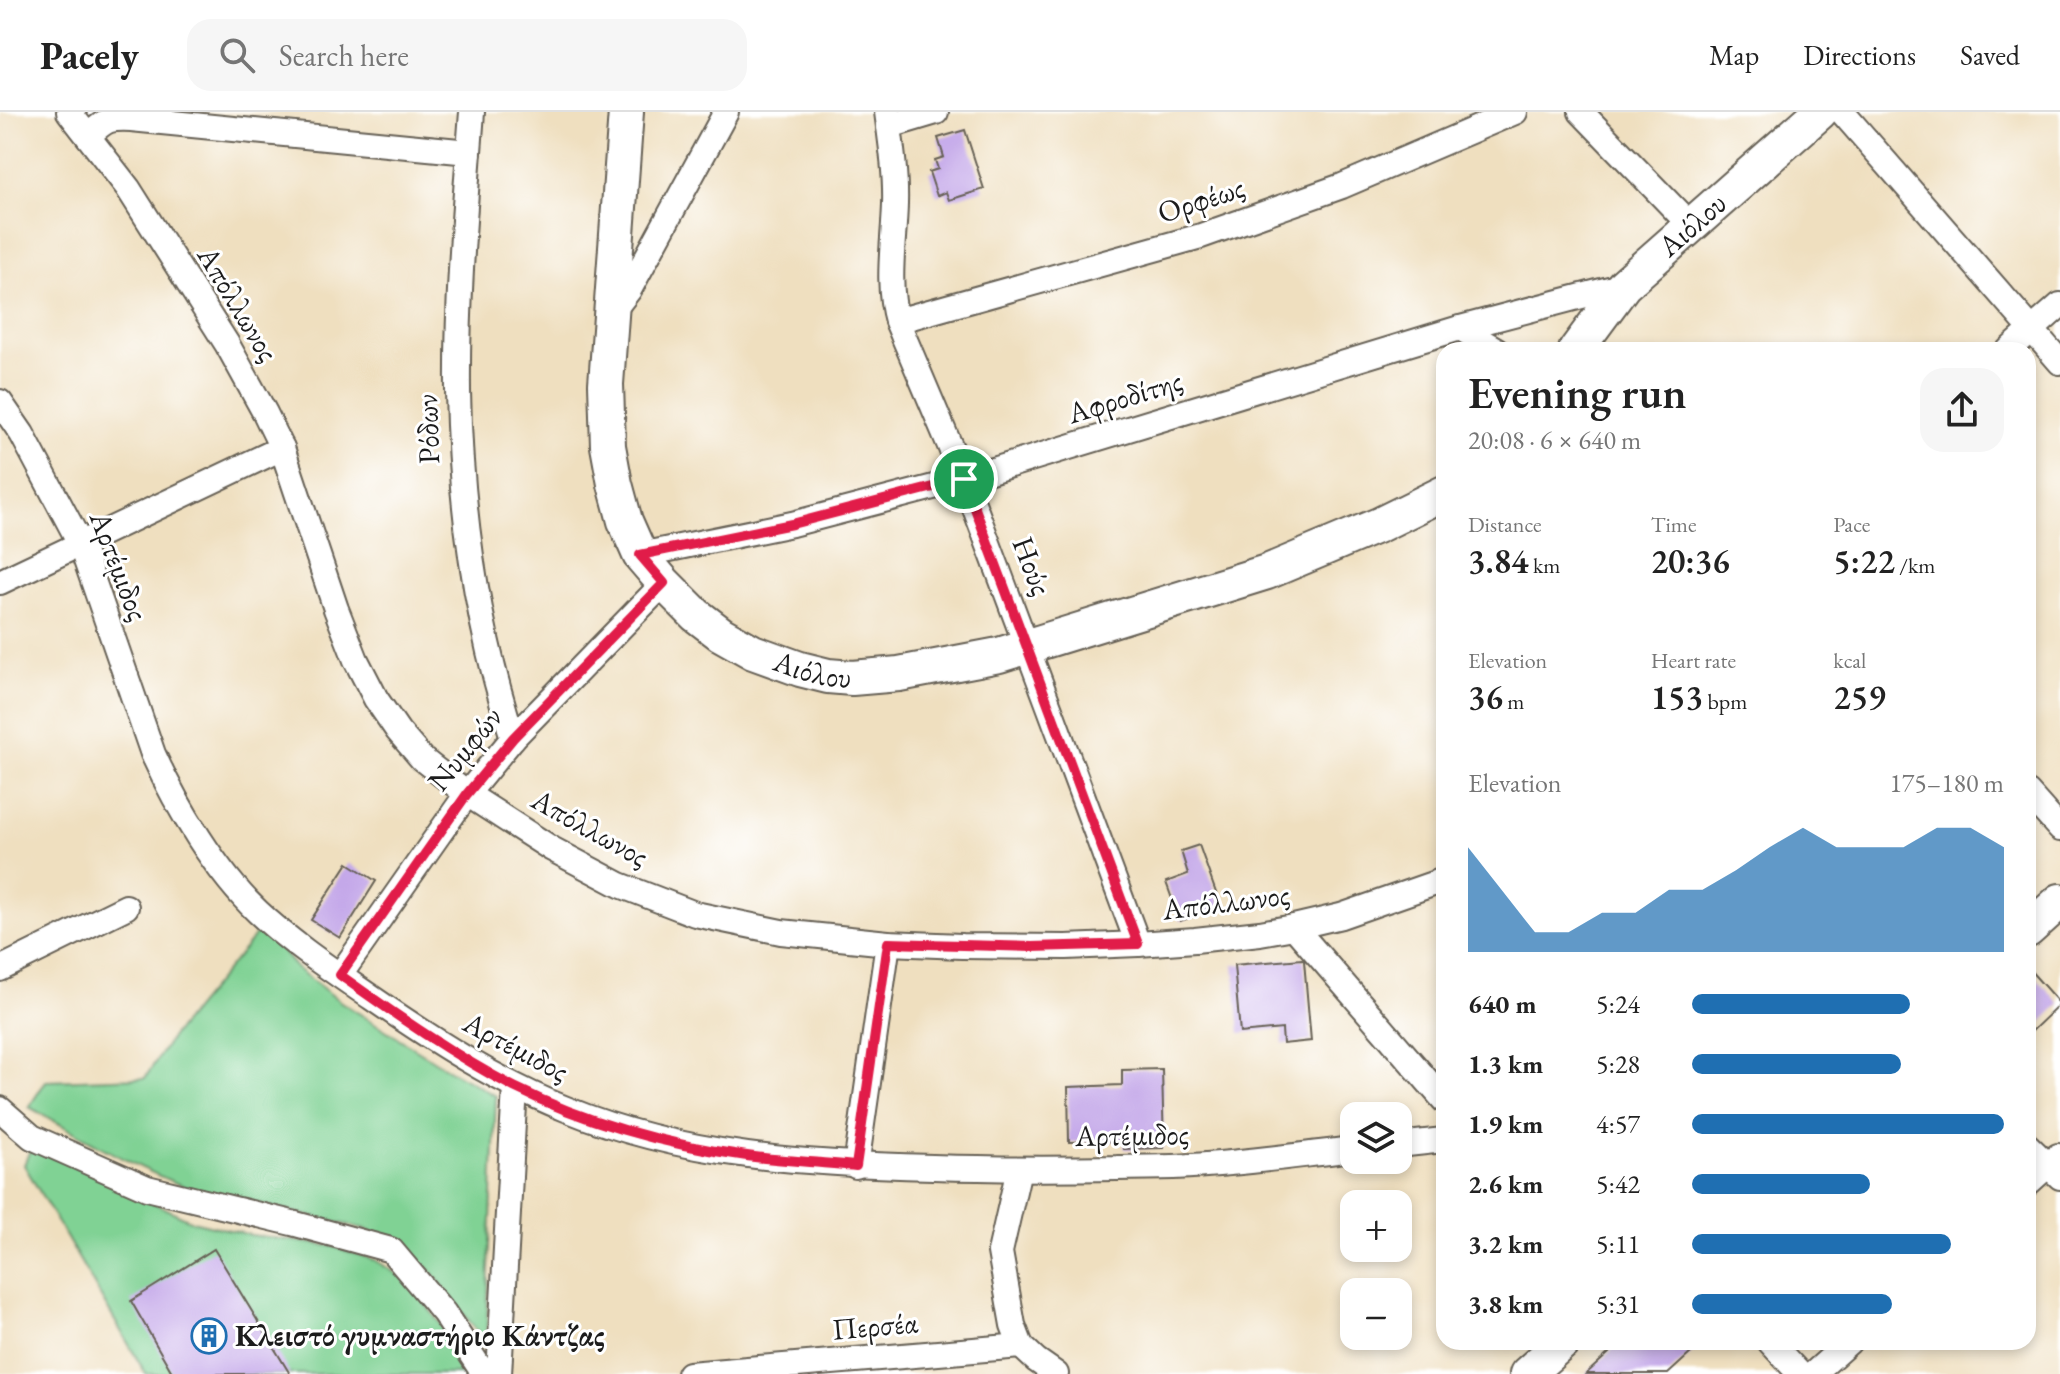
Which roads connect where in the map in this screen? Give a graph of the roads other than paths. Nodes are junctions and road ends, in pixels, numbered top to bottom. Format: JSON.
{"nodes":[{"id":1,"x":69,"y":112,"type":"edge"},
{"id":2,"x":472,"y":112,"type":"edge"},
{"id":3,"x":626,"y":112,"type":"edge"},
{"id":4,"x":726,"y":112,"type":"edge"},
{"id":5,"x":936,"y":112,"type":"edge"},
{"id":6,"x":1515,"y":112,"type":"edge"},
{"id":7,"x":1581,"y":112,"type":"edge"},
{"id":8,"x":1820,"y":112,"type":"edge"},
{"id":9,"x":1842,"y":112,"type":"edge"},
{"id":10,"x":888,"y":119,"type":"edge"},
{"id":11,"x":88,"y":136,"type":"junction"},
{"id":12,"x":469,"y":152,"type":"junction"},
{"id":13,"x":1692,"y":227,"type":"junction"},
{"id":14,"x":1624,"y":285,"type":"junction"},
{"id":15,"x":2060,"y":305,"type":"edge"},
{"id":16,"x":612,"y":312,"type":"junction"},
{"id":17,"x":897,"y":321,"type":"junction"},
{"id":18,"x":1460,"y":328,"type":"junction"},
{"id":19,"x":2031,"y":331,"type":"junction"},
{"id":20,"x":1484,"y":342,"type":"edge"},
{"id":21,"x":1582,"y":342,"type":"edge"},
{"id":22,"x":2018,"y":342,"type":"edge"},
{"id":23,"x":2060,"y":362,"type":"edge"},
{"id":24,"x":0,"y":402,"type":"edge"},
{"id":25,"x":282,"y":448,"type":"junction"},
{"id":26,"x":964,"y":479,"type":"junction"},
{"id":27,"x":1436,"y":497,"type":"edge"},
{"id":28,"x":80,"y":543,"type":"junction"},
{"id":29,"x":640,"y":555,"type":"junction"},
{"id":30,"x":0,"y":582,"type":"edge"},
{"id":31,"x":664,"y":583,"type":"junction"},
{"id":32,"x":1027,"y":645,"type":"junction"},
{"id":33,"x":513,"y":738,"type":"junction"},
{"id":34,"x":467,"y":794,"type":"junction"},
{"id":35,"x":2036,"y":802,"type":"edge"},
{"id":36,"x":2060,"y":829,"type":"edge"},
{"id":37,"x":1436,"y":883,"type":"edge"},
{"id":38,"x":2060,"y":901,"type":"edge"},
{"id":39,"x":126,"y":907,"type":"dead end"},
{"id":40,"x":2036,"y":923,"type":"edge"},
{"id":41,"x":1294,"y":927,"type":"junction"},
{"id":42,"x":888,"y":943,"type":"junction"},
{"id":43,"x":1138,"y":944,"type":"junction"},
{"id":44,"x":0,"y":969,"type":"edge"},
{"id":45,"x":340,"y":975,"type":"junction"},
{"id":46,"x":515,"y":1087,"type":"junction"},
{"id":47,"x":1436,"y":1091,"type":"edge"},
{"id":48,"x":0,"y":1109,"type":"edge"},
{"id":49,"x":1436,"y":1141,"type":"edge"},
{"id":50,"x":1412,"y":1143,"type":"edge"},
{"id":51,"x":1340,"y":1150,"type":"edge"},
{"id":52,"x":2036,"y":1152,"type":"edge"},
{"id":53,"x":856,"y":1166,"type":"junction"},
{"id":54,"x":2056,"y":1166,"type":"edge"},
{"id":55,"x":1019,"y":1169,"type":"junction"},
{"id":56,"x":2036,"y":1178,"type":"edge"},
{"id":57,"x":1021,"y":1346,"type":"junction"},
{"id":58,"x":1554,"y":1350,"type":"edge"},
{"id":59,"x":1778,"y":1350,"type":"edge"},
{"id":60,"x":1840,"y":1350,"type":"edge"},
{"id":61,"x":700,"y":1373,"type":"edge"},
{"id":62,"x":484,"y":1374,"type":"edge"},
{"id":63,"x":499,"y":1374,"type":"edge"},
{"id":64,"x":1056,"y":1374,"type":"edge"},
{"id":65,"x":1527,"y":1374,"type":"edge"},
{"id":66,"x":1800,"y":1374,"type":"edge"},
{"id":67,"x":1813,"y":1374,"type":"edge"}],
"edges":[{"from":1,"to":11,"type":"street","name":"Απόλλωνος"},
{"from":2,"to":12,"type":"street","name":"Ρόδων"},
{"from":3,"to":16,"type":"street","name":"Αιόλου"},
{"from":4,"to":16,"type":"street"},
{"from":5,"to":10,"type":"street"},
{"from":6,"to":17,"type":"street","name":"Ορφέως"},
{"from":7,"to":13,"type":"street"},
{"from":8,"to":13,"type":"street","name":"Αιόλου"},
{"from":9,"to":19,"type":"street"},
{"from":10,"to":17,"type":"street","name":"Ηούς"},
{"from":11,"to":12,"type":"street"},
{"from":11,"to":25,"type":"street","name":"Απόλλωνος"},
{"from":12,"to":33,"type":"street","name":"Ρόδων"},
{"from":13,"to":14,"type":"street","name":"Αιόλου"},
{"from":14,"to":18,"type":"street","name":"Αφροδίτης"},
{"from":14,"to":21,"type":"street","name":"Αιόλου"},
{"from":15,"to":19,"type":"street"},
{"from":16,"to":29,"type":"street","name":"Αιόλου"},
{"from":17,"to":26,"type":"street","name":"Ηούς"},
{"from":18,"to":20,"type":"street"},
{"from":18,"to":26,"type":"street","name":"Αφροδίτης"},
{"from":19,"to":22,"type":"street"},
{"from":19,"to":23,"type":"street"},
{"from":24,"to":28,"type":"street","name":"Αρτέμιδος"},
{"from":25,"to":28,"type":"street"},
{"from":25,"to":34,"type":"street","name":"Απόλλωνος"},
{"from":26,"to":29,"type":"street","name":"Αφροδίτης"},
{"from":26,"to":32,"type":"street","name":"Ηούς"},
{"from":27,"to":32,"type":"street","name":"Αιόλου"},
{"from":28,"to":30,"type":"street"},
{"from":28,"to":45,"type":"street","name":"Αρτέμιδος"},
{"from":29,"to":31,"type":"street","name":"Αιόλου"},
{"from":31,"to":32,"type":"street","name":"Αιόλου"},
{"from":31,"to":33,"type":"street","name":"Νυμφών"},
{"from":32,"to":43,"type":"street","name":"Ηούς"},
{"from":33,"to":34,"type":"street","name":"Νυμφών"},
{"from":34,"to":42,"type":"street","name":"Απόλλωνος"},
{"from":34,"to":45,"type":"street","name":"Νυμφών"},
{"from":35,"to":36,"type":"street"},
{"from":37,"to":41,"type":"street","name":"Απόλλωνος"},
{"from":38,"to":40,"type":"street"},
{"from":39,"to":44,"type":"street"},
{"from":41,"to":43,"type":"street","name":"Απόλλωνος"},
{"from":41,"to":47,"type":"street"},
{"from":42,"to":43,"type":"street","name":"Απόλλωνος"},
{"from":42,"to":53,"type":"street"},
{"from":45,"to":46,"type":"street","name":"Αρτέμιδος"},
{"from":46,"to":53,"type":"street","name":"Αρτέμιδος"},
{"from":46,"to":63,"type":"street"},
{"from":48,"to":62,"type":"street"},
{"from":49,"to":50,"type":"street"},
{"from":51,"to":55,"type":"street","name":"Αρτέμιδος"},
{"from":52,"to":54,"type":"street"},
{"from":53,"to":55,"type":"street","name":"Αρτέμιδος"},
{"from":54,"to":56,"type":"street"},
{"from":55,"to":57,"type":"street"},
{"from":57,"to":61,"type":"street","name":"Περσέα"},
{"from":57,"to":64,"type":"street"},
{"from":58,"to":65,"type":"street"},
{"from":59,"to":66,"type":"street"},
{"from":60,"to":67,"type":"street"}]}
